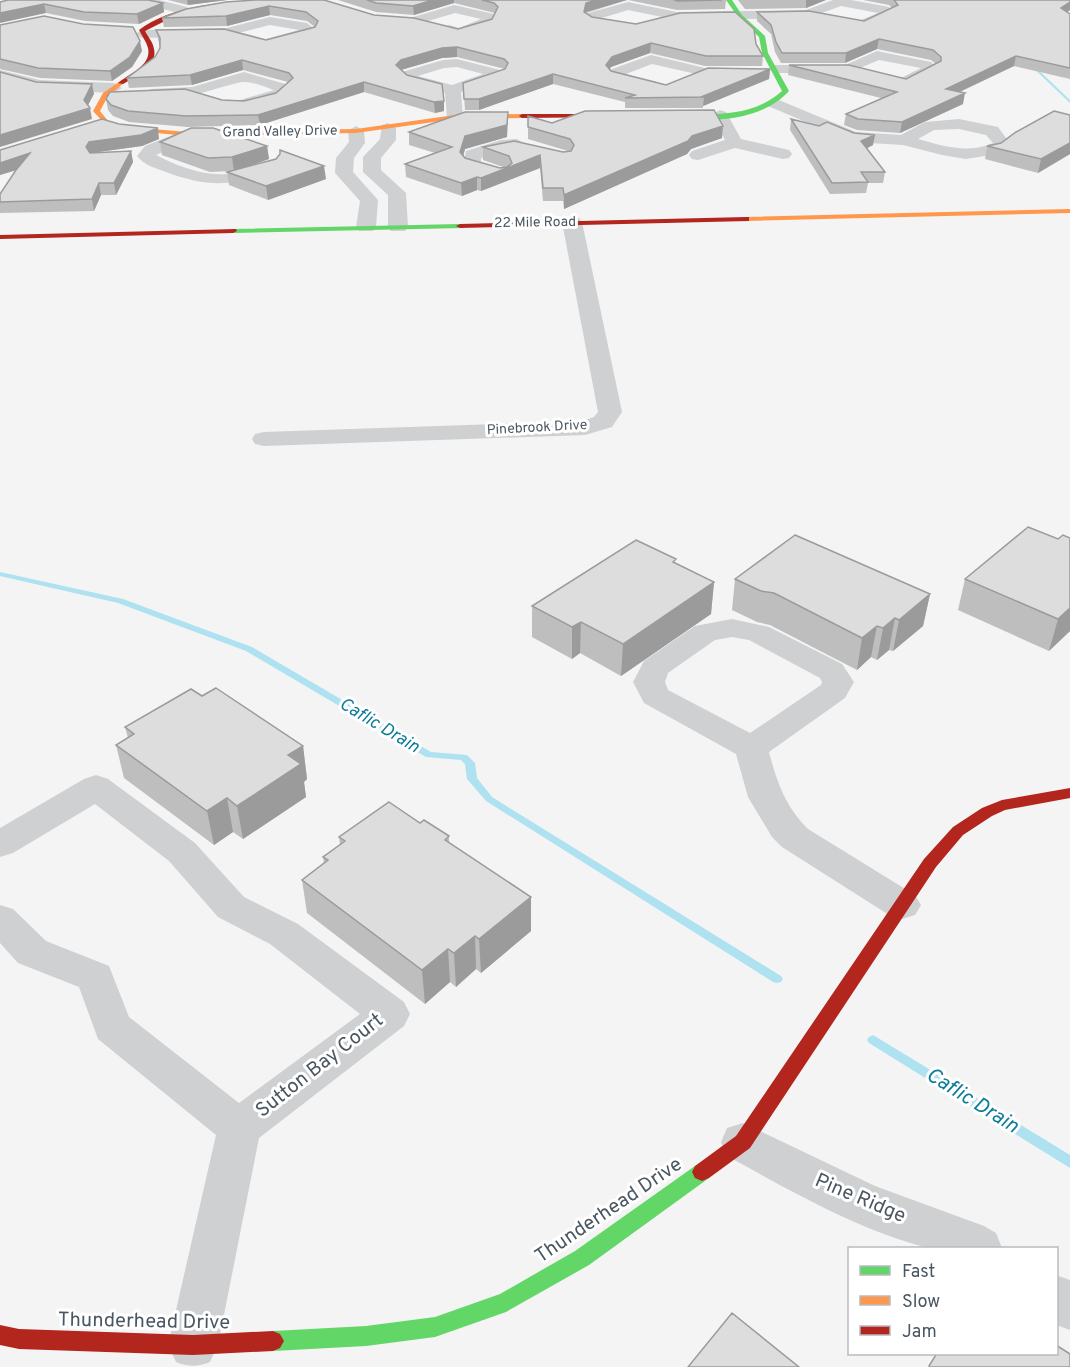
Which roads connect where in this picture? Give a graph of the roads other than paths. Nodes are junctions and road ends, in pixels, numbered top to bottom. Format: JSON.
{"nodes":[{"id":1,"x":73,"y":0,"type":"edge"},
{"id":2,"x":729,"y":0,"type":"edge"},
{"id":3,"x":316,"y":1,"type":"edge"},
{"id":4,"x":241,"y":2,"type":"edge"},
{"id":5,"x":182,"y":10,"type":"junction"},
{"id":6,"x":808,"y":14,"type":"edge"},
{"id":7,"x":677,"y":16,"type":"junction"},
{"id":8,"x":740,"y":16,"type":"junction"},
{"id":9,"x":399,"y":21,"type":"edge"},
{"id":10,"x":415,"y":21,"type":"edge"},
{"id":11,"x":138,"y":31,"type":"junction"},
{"id":12,"x":227,"y":32,"type":"edge"},
{"id":13,"x":848,"y":69,"type":"junction"},
{"id":14,"x":776,"y":70,"type":"junction"},
{"id":15,"x":705,"y":72,"type":"junction"},
{"id":16,"x":0,"y":74,"type":"edge"},
{"id":17,"x":685,"y":80,"type":"edge"},
{"id":18,"x":39,"y":85,"type":"junction"},
{"id":19,"x":666,"y":88,"type":"edge"},
{"id":20,"x":453,"y":90,"type":"junction"},
{"id":21,"x":108,"y":92,"type":"junction"},
{"id":22,"x":194,"y":92,"type":"junction"},
{"id":23,"x":10,"y":93,"type":"edge"},
{"id":24,"x":215,"y":100,"type":"edge"},
{"id":25,"x":774,"y":103,"type":"junction"},
{"id":26,"x":234,"y":104,"type":"edge"},
{"id":27,"x":519,"y":115,"type":"junction"},
{"id":28,"x":720,"y":115,"type":"junction"},
{"id":29,"x":633,"y":116,"type":"edge"},
{"id":30,"x":655,"y":116,"type":"edge"},
{"id":31,"x":455,"y":117,"type":"junction"},
{"id":32,"x":106,"y":122,"type":"junction"},
{"id":33,"x":85,"y":128,"type":"edge"},
{"id":34,"x":388,"y":128,"type":"junction"},
{"id":35,"x":356,"y":131,"type":"junction"},
{"id":36,"x":188,"y":134,"type":"junction"},
{"id":37,"x":904,"y":140,"type":"junction"},
{"id":38,"x":735,"y":143,"type":"junction"},
{"id":39,"x":516,"y":144,"type":"junction"},
{"id":40,"x":535,"y":149,"type":"edge"},
{"id":41,"x":147,"y":153,"type":"junction"},
{"id":42,"x":783,"y":154,"type":"dead end"},
{"id":43,"x":128,"y":155,"type":"edge"},
{"id":44,"x":698,"y":155,"type":"edge"},
{"id":45,"x":271,"y":166,"type":"edge"},
{"id":46,"x":372,"y":172,"type":"junction"},
{"id":47,"x":344,"y":173,"type":"junction"},
{"id":48,"x":501,"y":174,"type":"edge"},
{"id":49,"x":1070,"y":211,"type":"edge"},
{"id":50,"x":572,"y":222,"type":"junction"},
{"id":51,"x":366,"y":227,"type":"junction"},
{"id":52,"x":398,"y":227,"type":"junction"},
{"id":53,"x":0,"y":237,"type":"edge"},
{"id":54,"x":264,"y":439,"type":"dead end"},
{"id":55,"x":751,"y":748,"type":"junction"},
{"id":56,"x":1070,"y":793,"type":"edge"},
{"id":57,"x":0,"y":844,"type":"edge"},
{"id":58,"x":902,"y":905,"type":"junction"},
{"id":59,"x":0,"y":919,"type":"edge"},
{"id":60,"x":239,"y":1128,"type":"junction"},
{"id":61,"x":743,"y":1142,"type":"junction"},
{"id":62,"x":977,"y":1247,"type":"edge"},
{"id":63,"x":0,"y":1335,"type":"edge"},
{"id":64,"x":161,"y":1352,"type":"edge"}],
"edges":[{"from":1,"to":5,"type":"street"},
{"from":2,"to":8,"type":"street"},
{"from":3,"to":4,"type":"street"},
{"from":4,"to":5,"type":"street"},
{"from":5,"to":11,"type":"street"},
{"from":6,"to":8,"type":"street"},
{"from":7,"to":7,"type":"street"},
{"from":7,"to":8,"type":"street"},
{"from":8,"to":14,"type":"street"},
{"from":9,"to":10,"type":"street"},
{"from":11,"to":12,"type":"street"},
{"from":11,"to":21,"type":"street"},
{"from":13,"to":13,"type":"street"},
{"from":13,"to":14,"type":"street"},
{"from":14,"to":15,"type":"street"},
{"from":14,"to":25,"type":"street"},
{"from":15,"to":17,"type":"street"},
{"from":15,"to":19,"type":"street"},
{"from":16,"to":18,"type":"street"},
{"from":18,"to":21,"type":"street"},
{"from":18,"to":23,"type":"street"},
{"from":20,"to":20,"type":"street"},
{"from":20,"to":31,"type":"street"},
{"from":21,"to":22,"type":"street"},
{"from":21,"to":32,"type":"street"},
{"from":22,"to":24,"type":"street"},
{"from":22,"to":26,"type":"street"},
{"from":25,"to":28,"type":"street"},
{"from":25,"to":37,"type":"street"},
{"from":27,"to":29,"type":"street","name":"Grand Valley Drive"},
{"from":27,"to":31,"type":"street","name":"Grand Valley Drive"},
{"from":27,"to":39,"type":"street"},
{"from":28,"to":30,"type":"street"},
{"from":28,"to":38,"type":"street"},
{"from":31,"to":34,"type":"street","name":"Grand Valley Drive"},
{"from":32,"to":33,"type":"street"},
{"from":32,"to":36,"type":"street","name":"Grand Valley Drive"},
{"from":34,"to":35,"type":"street","name":"Grand Valley Drive"},
{"from":34,"to":46,"type":"street"},
{"from":35,"to":36,"type":"street","name":"Grand Valley Drive"},
{"from":35,"to":47,"type":"street","name":"Grand Valley Drive"},
{"from":36,"to":41,"type":"street"},
{"from":37,"to":37,"type":"street"},
{"from":38,"to":42,"type":"street"},
{"from":38,"to":44,"type":"street"},
{"from":39,"to":40,"type":"street"},
{"from":39,"to":48,"type":"street"},
{"from":41,"to":43,"type":"street"},
{"from":41,"to":45,"type":"street"},
{"from":46,"to":47,"type":"street"},
{"from":46,"to":52,"type":"street"},
{"from":47,"to":51,"type":"street"},
{"from":49,"to":50,"type":"street","name":"22 Mile Road"},
{"from":50,"to":52,"type":"street","name":"22 Mile Road"},
{"from":50,"to":54,"type":"street","name":"Pinebrook Drive"},
{"from":51,"to":52,"type":"street","name":"22 Mile Road"},
{"from":51,"to":53,"type":"street","name":"22 Mile Road"},
{"from":55,"to":55,"type":"street"},
{"from":55,"to":58,"type":"street"},
{"from":56,"to":58,"type":"street","name":"Thunderhead Drive"},
{"from":57,"to":60,"type":"street","name":"Sutton Bay Court"},
{"from":58,"to":61,"type":"street","name":"Thunderhead Drive"},
{"from":59,"to":60,"type":"street","name":"Sutton Bay Court"},
{"from":60,"to":64,"type":"street","name":"Sutton Bay Court"},
{"from":61,"to":62,"type":"street","name":"Pine Ridge"},
{"from":61,"to":64,"type":"street","name":"Thunderhead Drive"},
{"from":63,"to":64,"type":"street","name":"Thunderhead Drive"}]}
